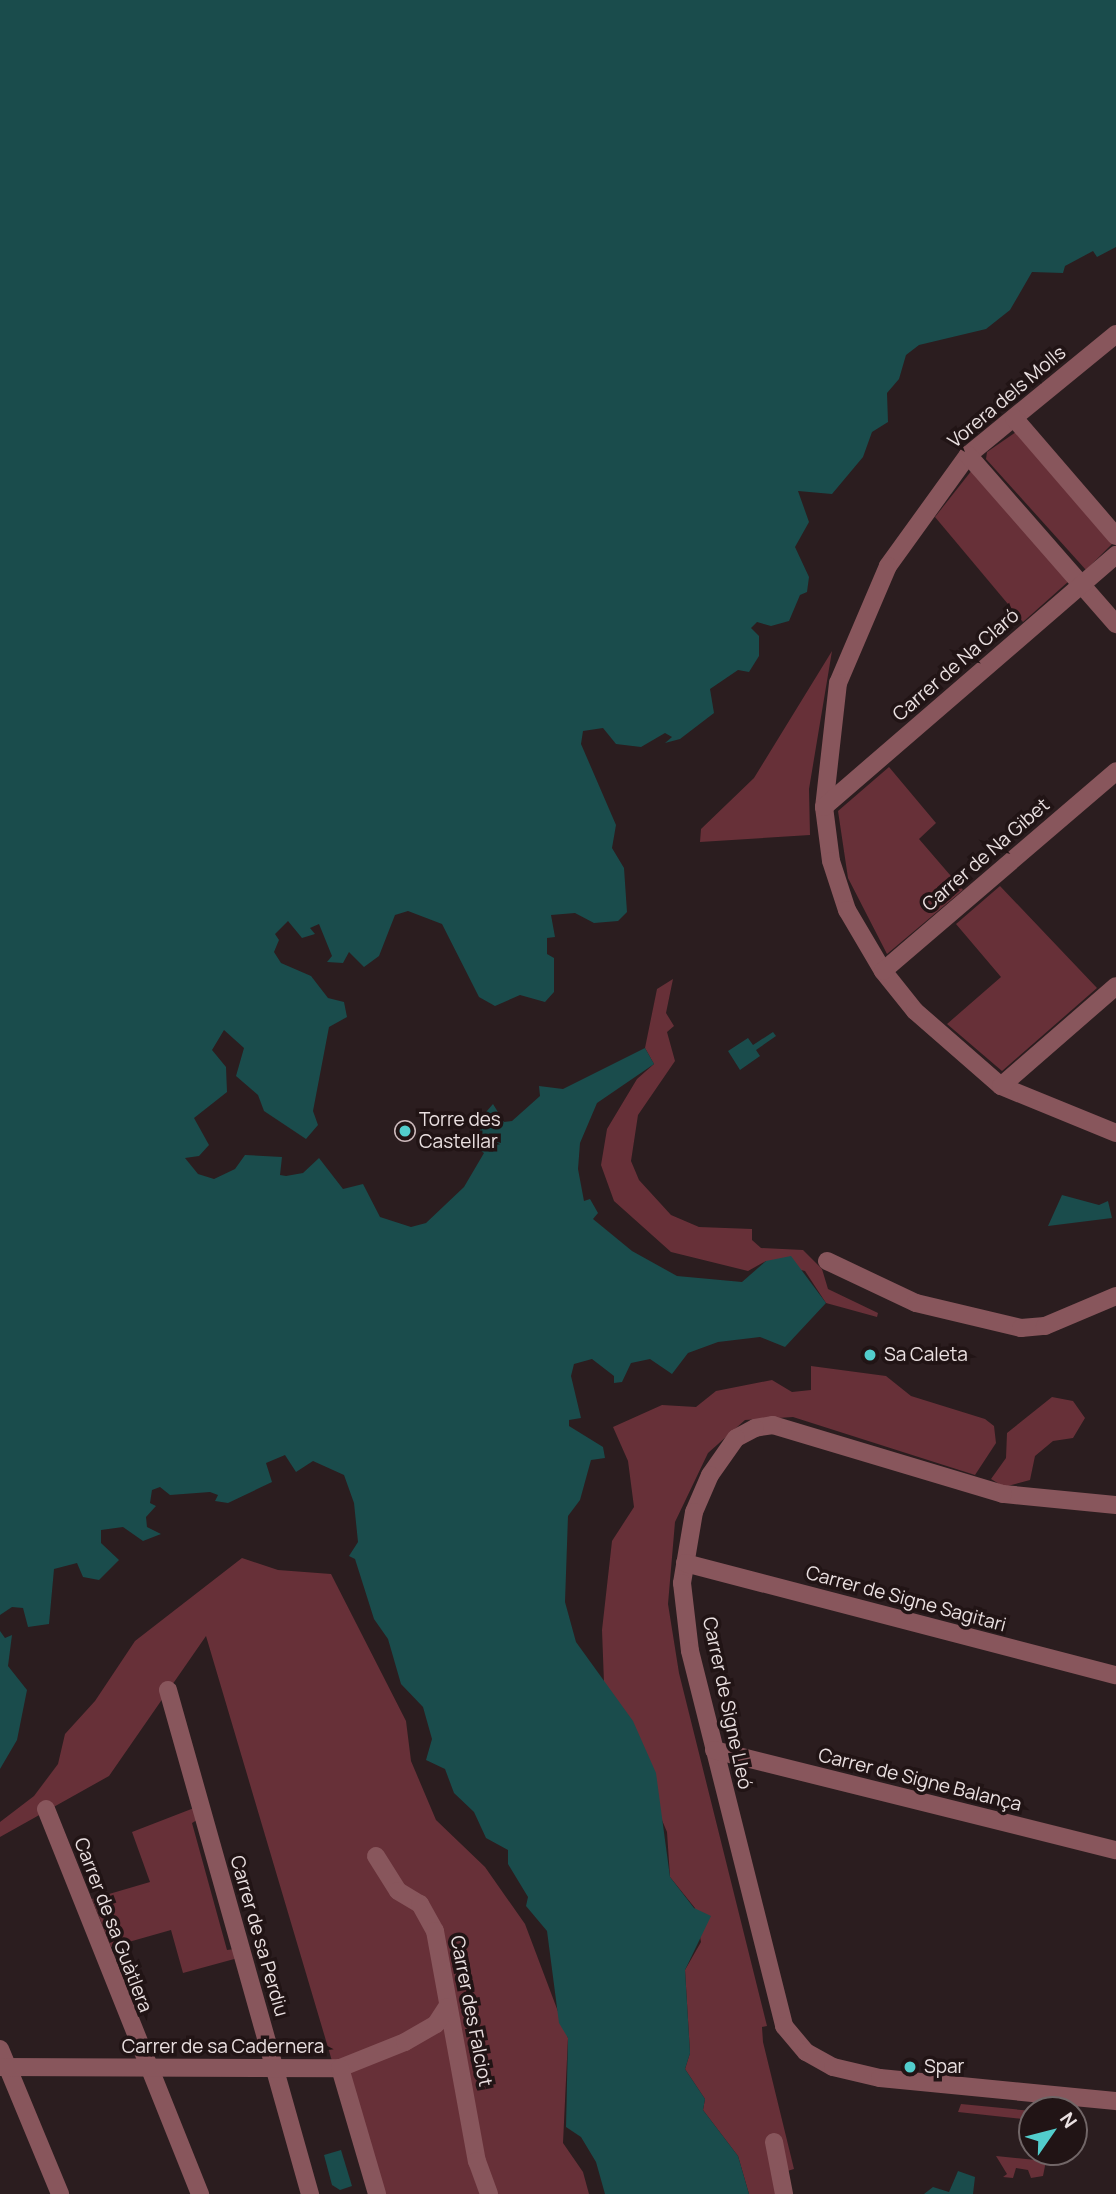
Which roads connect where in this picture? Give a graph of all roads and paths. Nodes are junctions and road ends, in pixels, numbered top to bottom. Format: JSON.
{"nodes":[{"id":1,"x":1116,"y":334,"type":"edge"},
{"id":2,"x":1014,"y":418,"type":"junction"},
{"id":3,"x":968,"y":455,"type":"junction"},
{"id":4,"x":1116,"y":536,"type":"edge"},
{"id":5,"x":1116,"y":555,"type":"edge"},
{"id":6,"x":1082,"y":585,"type":"junction"},
{"id":7,"x":1116,"y":624,"type":"edge"},
{"id":8,"x":1116,"y":771,"type":"edge"},
{"id":9,"x":824,"y":807,"type":"junction"},
{"id":10,"x":883,"y":971,"type":"junction"},
{"id":11,"x":1116,"y":986,"type":"edge"},
{"id":12,"x":1001,"y":1086,"type":"junction"},
{"id":13,"x":1116,"y":1133,"type":"edge"},
{"id":14,"x":827,"y":1261,"type":"dead end"},
{"id":15,"x":1116,"y":1296,"type":"edge"},
{"id":16,"x":1116,"y":1505,"type":"edge"},
{"id":17,"x":685,"y":1563,"type":"junction"},
{"id":18,"x":1116,"y":1675,"type":"edge"},
{"id":19,"x":168,"y":1690,"type":"dead end"},
{"id":20,"x":714,"y":1750,"type":"junction"},
{"id":21,"x":46,"y":1809,"type":"dead end"},
{"id":22,"x":1116,"y":1850,"type":"edge"},
{"id":23,"x":376,"y":1856,"type":"dead end"},
{"id":24,"x":444,"y":2026,"type":"junction"},
{"id":25,"x":0,"y":2049,"type":"edge"},
{"id":26,"x":144,"y":2065,"type":"junction"},
{"id":27,"x":4,"y":2067,"type":"edge"},
{"id":28,"x":275,"y":2068,"type":"junction"},
{"id":29,"x":340,"y":2068,"type":"junction"},
{"id":30,"x":1116,"y":2101,"type":"edge"},
{"id":31,"x":774,"y":2142,"type":"dead end"},
{"id":32,"x":60,"y":2194,"type":"edge"},
{"id":33,"x":188,"y":2194,"type":"edge"},
{"id":34,"x":200,"y":2194,"type":"edge"},
{"id":35,"x":310,"y":2194,"type":"edge"},
{"id":36,"x":377,"y":2194,"type":"edge"},
{"id":37,"x":489,"y":2194,"type":"edge"},
{"id":38,"x":784,"y":2194,"type":"edge"}],
"edges":[{"from":1,"to":2,"type":"street","name":"Vorera dels Molls"},
{"from":2,"to":3,"type":"street","name":"Vorera dels Molls"},
{"from":2,"to":4,"type":"street"},
{"from":3,"to":6,"type":"street"},
{"from":3,"to":9,"type":"street","name":"Vorera dels Molls"},
{"from":5,"to":6,"type":"street","name":"Carrer de Na Claró"},
{"from":6,"to":7,"type":"street"},
{"from":6,"to":9,"type":"street","name":"Carrer de Na Claró"},
{"from":8,"to":10,"type":"street","name":"Carrer de Na Gibet"},
{"from":9,"to":10,"type":"street","name":"Vorera dels Molls"},
{"from":10,"to":12,"type":"street","name":"Vorera dels Molls"},
{"from":11,"to":12,"type":"street"},
{"from":12,"to":13,"type":"street","name":"Vorera dels Molls"},
{"from":14,"to":15,"type":"street"},
{"from":16,"to":17,"type":"street","name":"Carrer de Signe Lleó"},
{"from":17,"to":18,"type":"street","name":"Carrer de Signe Sagitari"},
{"from":17,"to":20,"type":"street","name":"Carrer de Signe Lleó"},
{"from":19,"to":28,"type":"street","name":"Carrer de sa Perdiu"},
{"from":20,"to":22,"type":"street","name":"Carrer de Signe Balança"},
{"from":20,"to":30,"type":"street","name":"Carrer de Signe Lleó"},
{"from":21,"to":26,"type":"street","name":"Carrer de sa Guàtlera"},
{"from":23,"to":24,"type":"street","name":"Carrer des Falciot"},
{"from":24,"to":29,"type":"street","name":"Carrer de sa Cadernera"},
{"from":24,"to":37,"type":"street","name":"Carrer des Falciot"},
{"from":25,"to":27,"type":"street"},
{"from":26,"to":27,"type":"street","name":"Carrer de sa Cadernera"},
{"from":26,"to":28,"type":"street","name":"Carrer de sa Cadernera"},
{"from":26,"to":33,"type":"street","name":"Carrer de sa Guàtlera"},
{"from":26,"to":34,"type":"street","name":"Carrer de sa Guàtlera"},
{"from":27,"to":32,"type":"street"},
{"from":28,"to":29,"type":"street","name":"Carrer de sa Cadernera"},
{"from":28,"to":35,"type":"street","name":"Carrer de sa Perdiu"},
{"from":29,"to":36,"type":"street"},
{"from":31,"to":38,"type":"street"}]}
